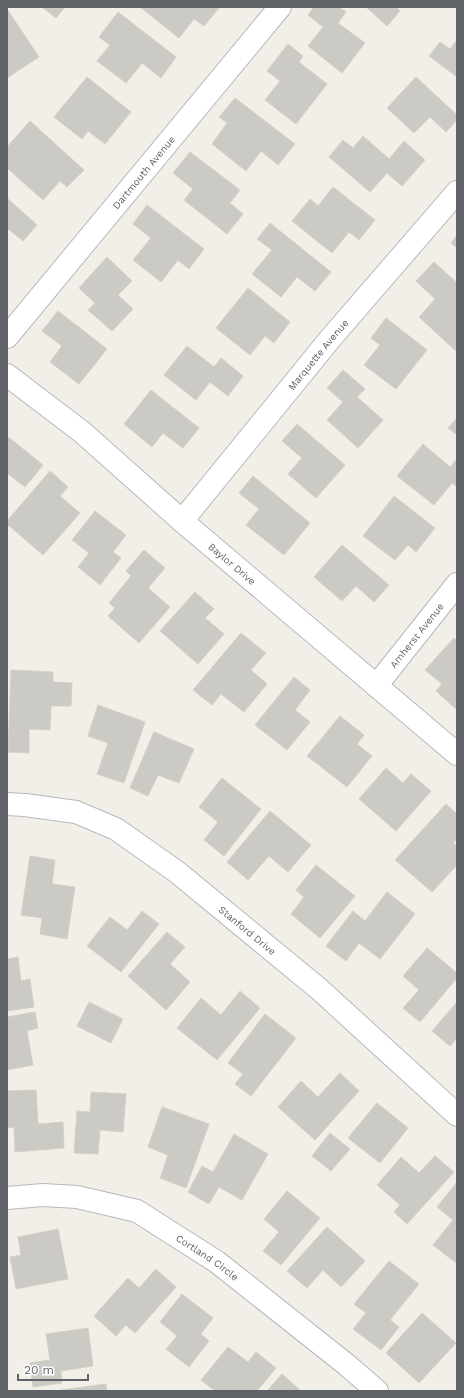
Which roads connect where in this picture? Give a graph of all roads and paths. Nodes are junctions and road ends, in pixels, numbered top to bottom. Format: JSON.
{"nodes":[{"id":1,"x":280,"y":7,"type":"edge"},
{"id":2,"x":457,"y":192,"type":"edge"},
{"id":3,"x":7,"y":337,"type":"edge"},
{"id":4,"x":7,"y":374,"type":"edge"},
{"id":5,"x":182,"y":521,"type":"junction"},
{"id":6,"x":457,"y":584,"type":"edge"},
{"id":7,"x":376,"y":686,"type":"junction"},
{"id":8,"x":457,"y":754,"type":"edge"},
{"id":9,"x":7,"y":804,"type":"edge"},
{"id":10,"x":457,"y":1115,"type":"edge"},
{"id":11,"x":7,"y":1198,"type":"edge"},
{"id":12,"x":377,"y":1391,"type":"edge"}],
"edges":[{"from":1,"to":3,"type":"street","name":"Dartmouth Avenue"},
{"from":2,"to":5,"type":"street","name":"Marquette Avenue"},
{"from":4,"to":5,"type":"street","name":"Baylor Drive"},
{"from":5,"to":7,"type":"street","name":"Baylor Drive"},
{"from":6,"to":7,"type":"street","name":"Amherst Avenue"},
{"from":7,"to":8,"type":"street","name":"Baylor Drive"},
{"from":9,"to":10,"type":"street","name":"Stanford Drive"},
{"from":11,"to":12,"type":"street","name":"Cortland Circle"}]}
